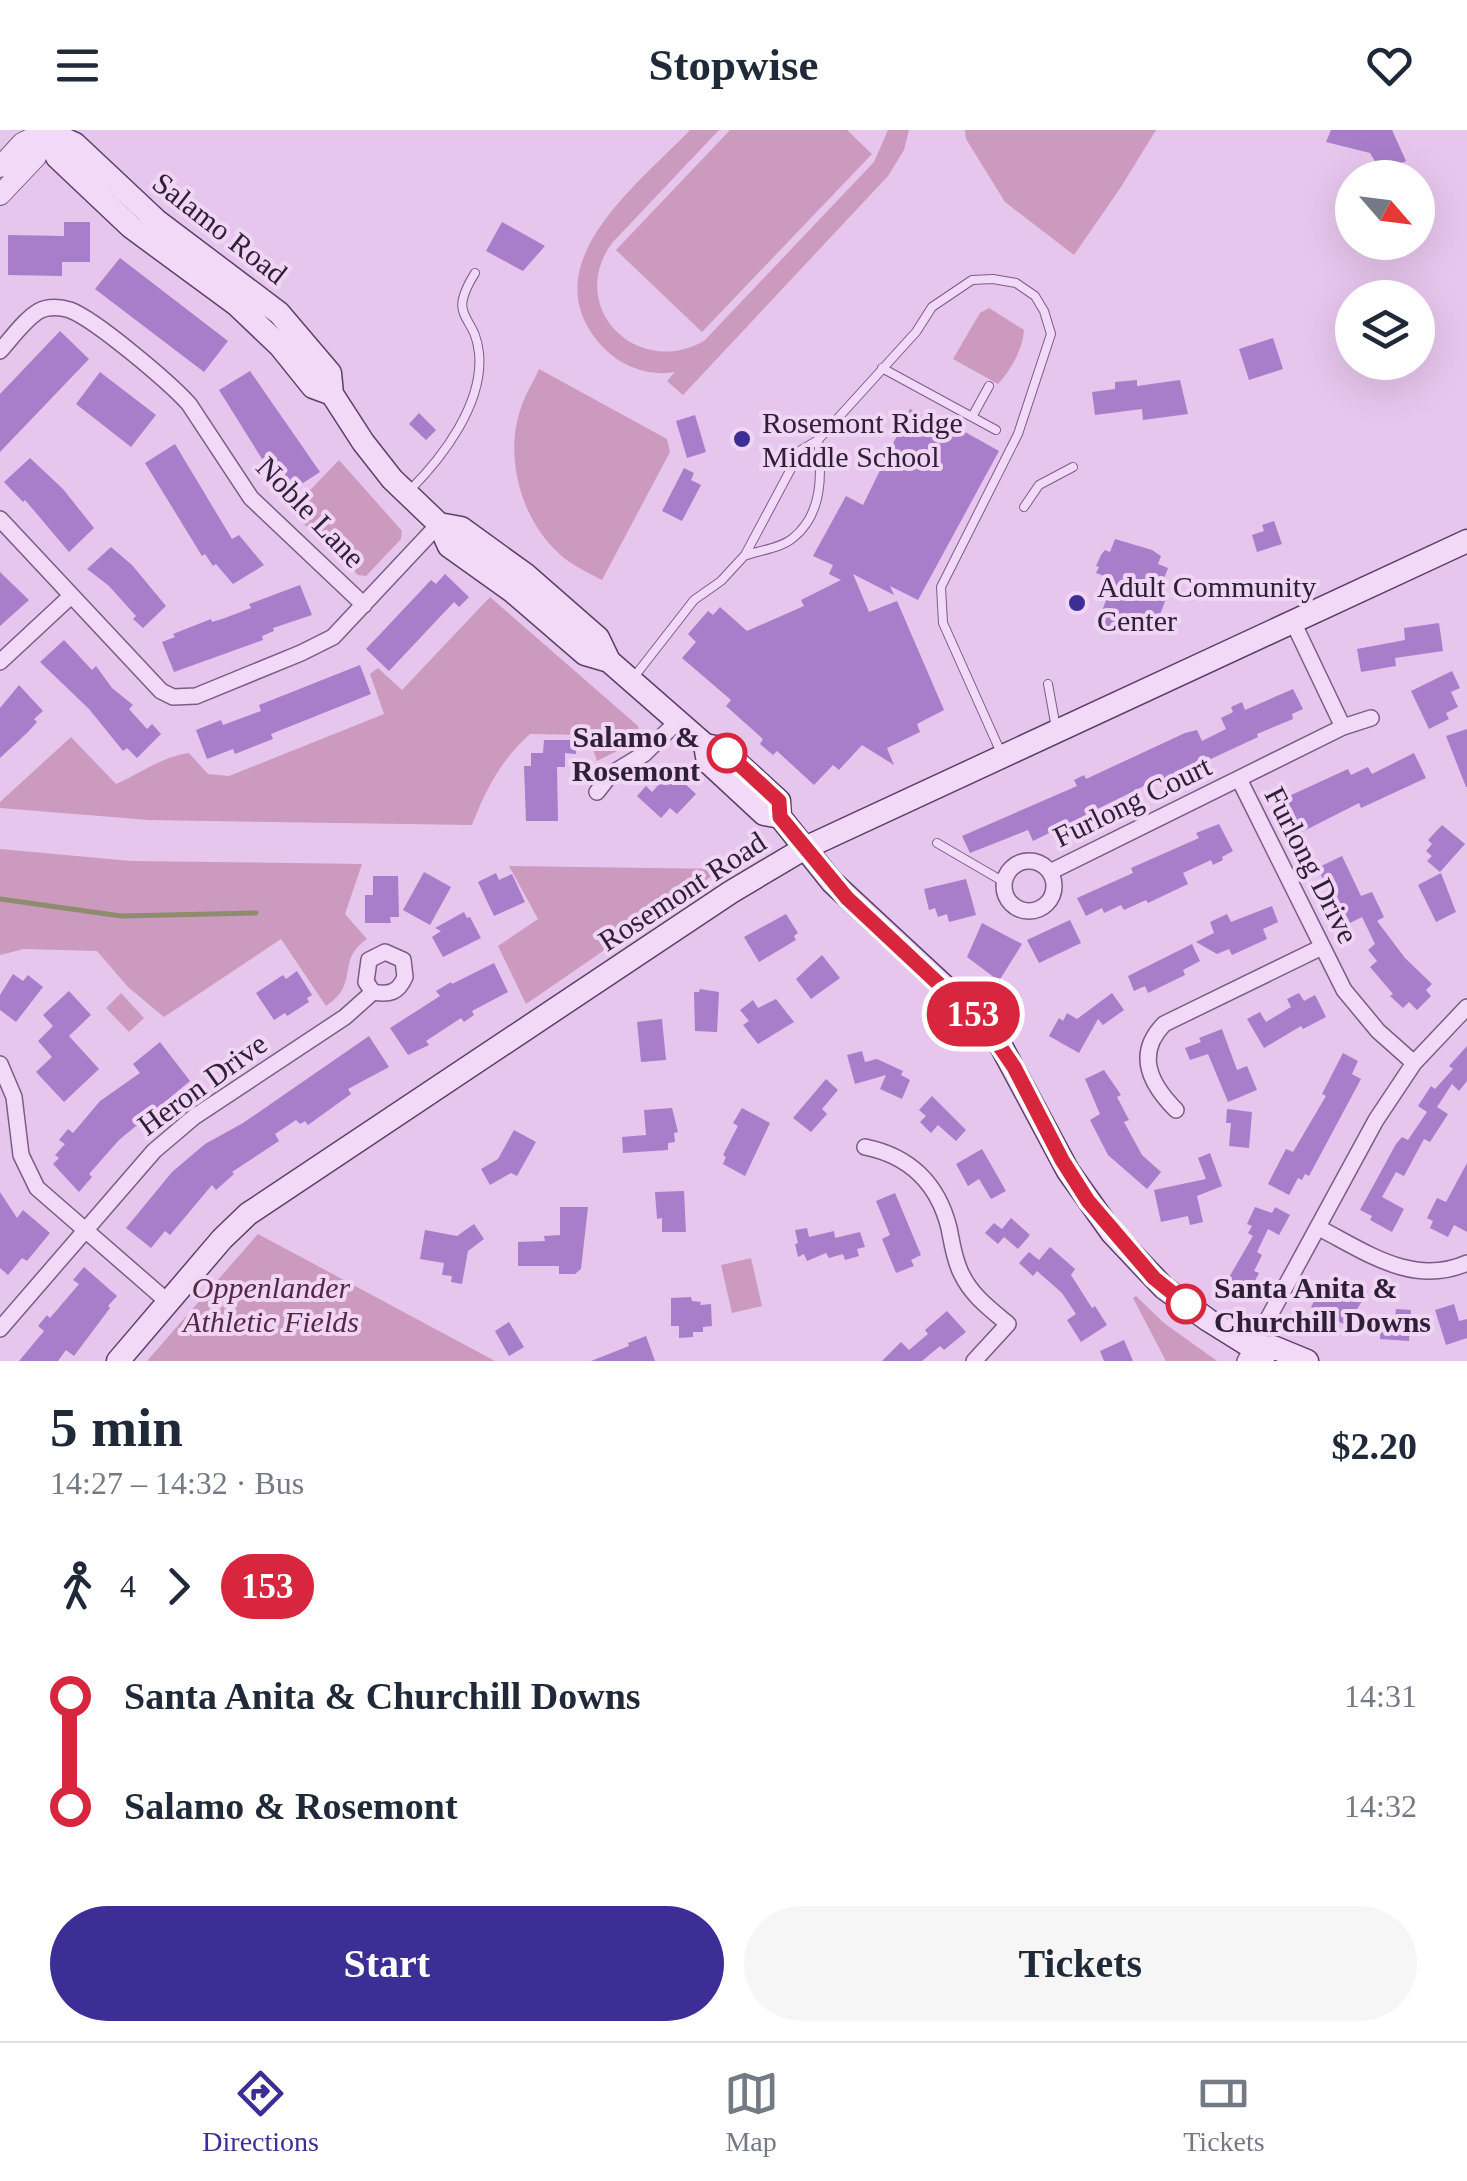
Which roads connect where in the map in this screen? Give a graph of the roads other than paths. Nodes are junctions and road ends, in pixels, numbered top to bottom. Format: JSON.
{"nodes":[{"id":1,"x":45,"y":130,"type":"edge"},
{"id":2,"x":0,"y":167,"type":"edge"},
{"id":3,"x":0,"y":195,"type":"edge"},
{"id":4,"x":475,"y":274,"type":"dead end"},
{"id":5,"x":0,"y":351,"type":"edge"},
{"id":6,"x":882,"y":368,"type":"junction"},
{"id":7,"x":990,"y":386,"type":"dead end"},
{"id":8,"x":972,"y":417,"type":"junction"},
{"id":9,"x":996,"y":430,"type":"dead end"},
{"id":10,"x":818,"y":440,"type":"junction"},
{"id":11,"x":1072,"y":467,"type":"dead end"},
{"id":12,"x":406,"y":494,"type":"junction"},
{"id":13,"x":1024,"y":507,"type":"dead end"},
{"id":14,"x":0,"y":519,"type":"edge"},
{"id":15,"x":439,"y":524,"type":"junction"},
{"id":16,"x":1467,"y":541,"type":"edge"},
{"id":17,"x":746,"y":555,"type":"junction"},
{"id":18,"x":71,"y":596,"type":"junction"},
{"id":19,"x":364,"y":605,"type":"junction"},
{"id":20,"x":1293,"y":622,"type":"junction"},
{"id":21,"x":0,"y":662,"type":"edge"},
{"id":22,"x":632,"y":681,"type":"junction"},
{"id":23,"x":1048,"y":684,"type":"dead end"},
{"id":24,"x":1371,"y":718,"type":"dead end"},
{"id":25,"x":678,"y":721,"type":"junction"},
{"id":26,"x":1343,"y":727,"type":"junction"},
{"id":27,"x":1057,"y":732,"type":"junction"},
{"id":28,"x":1003,"y":757,"type":"junction"},
{"id":29,"x":1238,"y":778,"type":"junction"},
{"id":30,"x":597,"y":792,"type":"dead end"},
{"id":31,"x":937,"y":843,"type":"dead end"},
{"id":32,"x":806,"y":848,"type":"junction"},
{"id":33,"x":1050,"y":872,"type":"junction"},
{"id":34,"x":1004,"y":882,"type":"junction"},
{"id":35,"x":1322,"y":947,"type":"junction"},
{"id":36,"x":373,"y":992,"type":"dead end"},
{"id":37,"x":1467,"y":1007,"type":"edge"},
{"id":38,"x":1414,"y":1062,"type":"junction"},
{"id":39,"x":0,"y":1064,"type":"edge"},
{"id":40,"x":1176,"y":1110,"type":"dead end"},
{"id":41,"x":865,"y":1147,"type":"dead end"},
{"id":42,"x":1318,"y":1228,"type":"junction"},
{"id":43,"x":85,"y":1229,"type":"junction"},
{"id":44,"x":1467,"y":1263,"type":"edge"},
{"id":45,"x":168,"y":1302,"type":"junction"},
{"id":46,"x":0,"y":1329,"type":"edge"},
{"id":47,"x":1254,"y":1357,"type":"edge"},
{"id":48,"x":118,"y":1361,"type":"edge"},
{"id":49,"x":974,"y":1361,"type":"edge"},
{"id":50,"x":1307,"y":1361,"type":"edge"}],
"edges":[{"from":1,"to":2,"type":"street"},
{"from":1,"to":3,"type":"street"},
{"from":1,"to":12,"type":"main road","name":"Salamo Road"},
{"from":4,"to":12,"type":"lane"},
{"from":5,"to":19,"type":"street","name":"Noble Lane"},
{"from":6,"to":8,"type":"lane"},
{"from":6,"to":10,"type":"lane"},
{"from":6,"to":28,"type":"lane"},
{"from":7,"to":8,"type":"lane"},
{"from":8,"to":9,"type":"lane"},
{"from":10,"to":17,"type":"lane"},
{"from":10,"to":17,"type":"lane"},
{"from":11,"to":13,"type":"lane"},
{"from":12,"to":15,"type":"main road","name":"Salamo Road"},
{"from":14,"to":18,"type":"street"},
{"from":15,"to":19,"type":"street"},
{"from":15,"to":22,"type":"main road","name":"Salamo Road"},
{"from":16,"to":20,"type":"main road","name":"Rosemont Road"},
{"from":17,"to":22,"type":"lane"},
{"from":18,"to":19,"type":"street"},
{"from":18,"to":21,"type":"street"},
{"from":20,"to":26,"type":"street"},
{"from":20,"to":27,"type":"main road","name":"Rosemont Road"},
{"from":22,"to":25,"type":"main road","name":"Salamo Road"},
{"from":23,"to":27,"type":"lane"},
{"from":24,"to":26,"type":"street","name":"Furlong Drive"},
{"from":25,"to":30,"type":"street"},
{"from":25,"to":32,"type":"main road","name":"Salamo Road"},
{"from":26,"to":29,"type":"street","name":"Furlong Drive"},
{"from":27,"to":28,"type":"main road","name":"Rosemont Road"},
{"from":28,"to":32,"type":"main road","name":"Rosemont Road"},
{"from":29,"to":33,"type":"street","name":"Furlong Court"},
{"from":29,"to":35,"type":"street","name":"Furlong Drive"},
{"from":31,"to":34,"type":"lane"},
{"from":32,"to":45,"type":"main road","name":"Rosemont Road"},
{"from":32,"to":47,"type":"main road","name":"Salamo Road"},
{"from":33,"to":34,"type":"street","name":"Furlong Court"},
{"from":33,"to":34,"type":"street","name":"Furlong Court"},
{"from":35,"to":38,"type":"street","name":"Furlong Drive"},
{"from":35,"to":40,"type":"street"},
{"from":36,"to":43,"type":"street","name":"Heron Drive"},
{"from":37,"to":38,"type":"street"},
{"from":38,"to":42,"type":"street"},
{"from":39,"to":43,"type":"street"},
{"from":41,"to":49,"type":"street"},
{"from":42,"to":44,"type":"street"},
{"from":42,"to":47,"type":"street"},
{"from":43,"to":45,"type":"street"},
{"from":43,"to":46,"type":"street","name":"Heron Drive"},
{"from":45,"to":48,"type":"main road","name":"Rosemont Road"},
{"from":47,"to":50,"type":"main road","name":"Salamo Road"}]}
